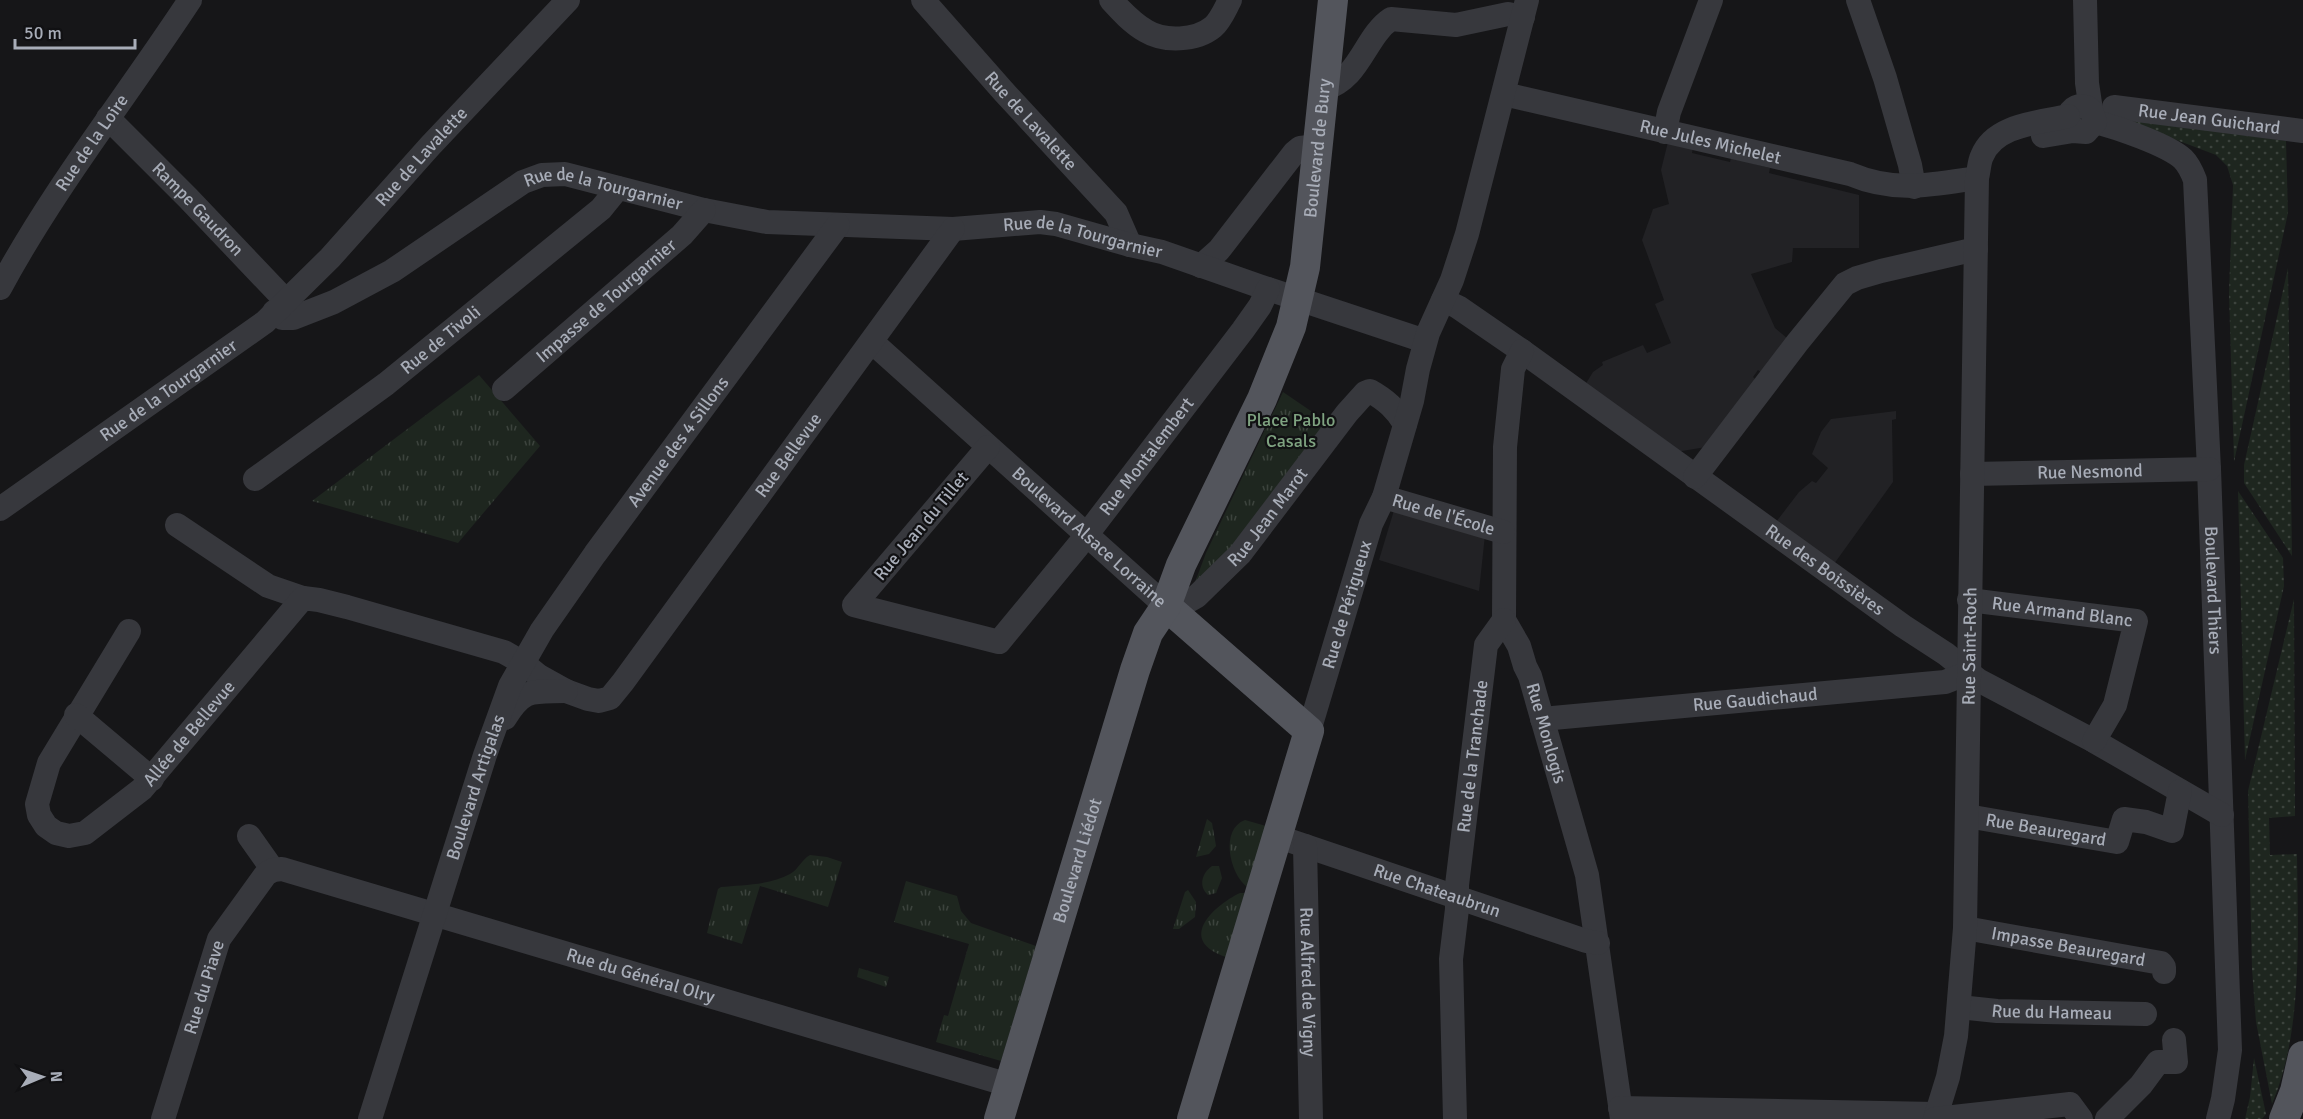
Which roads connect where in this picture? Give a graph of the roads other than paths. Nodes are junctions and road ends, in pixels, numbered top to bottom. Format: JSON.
{"nodes":[{"id":1,"x":190,"y":0,"type":"edge"},
{"id":2,"x":568,"y":0,"type":"edge"},
{"id":3,"x":923,"y":0,"type":"edge"},
{"id":4,"x":1111,"y":0,"type":"edge"},
{"id":5,"x":1230,"y":0,"type":"edge"},
{"id":6,"x":1333,"y":0,"type":"edge"},
{"id":7,"x":1711,"y":0,"type":"edge"},
{"id":8,"x":1858,"y":0,"type":"edge"},
{"id":9,"x":2085,"y":0,"type":"edge"},
{"id":10,"x":1525,"y":8,"type":"edge"},
{"id":11,"x":1324,"y":89,"type":"junction"},
{"id":12,"x":1504,"y":94,"type":"junction"},
{"id":13,"x":2087,"y":115,"type":"junction"},
{"id":14,"x":108,"y":118,"type":"junction"},
{"id":15,"x":2303,"y":131,"type":"edge"},
{"id":16,"x":1665,"y":132,"type":"junction"},
{"id":17,"x":1317,"y":146,"type":"junction"},
{"id":18,"x":1978,"y":175,"type":"junction"},
{"id":19,"x":1914,"y":187,"type":"junction"},
{"id":20,"x":618,"y":188,"type":"junction"},
{"id":21,"x":704,"y":210,"type":"junction"},
{"id":22,"x":1116,"y":213,"type":"junction"},
{"id":23,"x":838,"y":225,"type":"junction"},
{"id":24,"x":953,"y":229,"type":"junction"},
{"id":25,"x":1130,"y":245,"type":"junction"},
{"id":26,"x":1976,"y":249,"type":"junction"},
{"id":27,"x":1162,"y":252,"type":"junction"},
{"id":28,"x":1201,"y":266,"type":"junction"},
{"id":29,"x":0,"y":288,"type":"edge"},
{"id":30,"x":1268,"y":289,"type":"junction"},
{"id":31,"x":1297,"y":297,"type":"junction"},
{"id":32,"x":1443,"y":300,"type":"junction"},
{"id":33,"x":280,"y":307,"type":"junction"},
{"id":34,"x":1425,"y":340,"type":"junction"},
{"id":35,"x":872,"y":342,"type":"junction"},
{"id":36,"x":1522,"y":351,"type":"junction"},
{"id":37,"x":504,"y":389,"type":"dead end"},
{"id":38,"x":1405,"y":424,"type":"junction"},
{"id":39,"x":988,"y":447,"type":"junction"},
{"id":40,"x":2209,"y":469,"type":"junction"},
{"id":41,"x":1972,"y":474,"type":"junction"},
{"id":42,"x":1695,"y":477,"type":"junction"},
{"id":43,"x":255,"y":479,"type":"dead end"},
{"id":44,"x":1384,"y":497,"type":"junction"},
{"id":45,"x":0,"y":509,"type":"edge"},
{"id":46,"x":177,"y":525,"type":"dead end"},
{"id":47,"x":1503,"y":532,"type":"junction"},
{"id":48,"x":1085,"y":534,"type":"junction"},
{"id":49,"x":303,"y":598,"type":"junction"},
{"id":50,"x":1969,"y":600,"type":"junction"},
{"id":51,"x":854,"y":604,"type":"joint"},
{"id":52,"x":1166,"y":606,"type":"junction"},
{"id":53,"x":1504,"y":620,"type":"junction"},
{"id":54,"x":129,"y":631,"type":"dead end"},
{"id":55,"x":523,"y":663,"type":"junction"},
{"id":56,"x":1968,"y":673,"type":"junction"},
{"id":57,"x":566,"y":691,"type":"junction"},
{"id":58,"x":76,"y":715,"type":"junction"},
{"id":59,"x":1542,"y":719,"type":"junction"},
{"id":60,"x":1309,"y":731,"type":"junction"},
{"id":61,"x":492,"y":739,"type":"junction"},
{"id":62,"x":2094,"y":741,"type":"junction"},
{"id":63,"x":152,"y":779,"type":"junction"},
{"id":64,"x":2181,"y":791,"type":"junction"},
{"id":65,"x":2222,"y":815,"type":"junction"},
{"id":66,"x":1967,"y":816,"type":"junction"},
{"id":67,"x":249,"y":836,"type":"dead end"},
{"id":68,"x":1276,"y":836,"type":"junction"},
{"id":69,"x":1305,"y":846,"type":"junction"},
{"id":70,"x":273,"y":870,"type":"junction"},
{"id":71,"x":1457,"y":897,"type":"junction"},
{"id":72,"x":434,"y":913,"type":"junction"},
{"id":73,"x":1965,"y":928,"type":"junction"},
{"id":74,"x":1598,"y":942,"type":"junction"},
{"id":75,"x":2164,"y":972,"type":"dead end"},
{"id":76,"x":1959,"y":1007,"type":"junction"},
{"id":77,"x":2145,"y":1014,"type":"dead end"},
{"id":78,"x":2174,"y":1040,"type":"dead end"},
{"id":79,"x":2303,"y":1056,"type":"edge"},
{"id":80,"x":1009,"y":1085,"type":"junction"},
{"id":81,"x":2303,"y":1093,"type":"edge"},
{"id":82,"x":1621,"y":1114,"type":"edge"},
{"id":83,"x":1935,"y":1117,"type":"edge"},
{"id":84,"x":163,"y":1119,"type":"edge"},
{"id":85,"x":370,"y":1119,"type":"edge"},
{"id":86,"x":999,"y":1119,"type":"edge"},
{"id":87,"x":1192,"y":1119,"type":"edge"},
{"id":88,"x":1311,"y":1119,"type":"edge"},
{"id":89,"x":1455,"y":1119,"type":"edge"},
{"id":90,"x":2081,"y":1119,"type":"edge"},
{"id":91,"x":2107,"y":1119,"type":"edge"},
{"id":92,"x":2218,"y":1119,"type":"edge"},
{"id":93,"x":2284,"y":1119,"type":"edge"},
{"id":94,"x":2294,"y":1119,"type":"edge"}],
"edges":[{"from":1,"to":14,"type":"street","name":"Rue de la Loire"},
{"from":2,"to":33,"type":"street","name":"Rue de Lavalette"},
{"from":3,"to":22,"type":"street","name":"Rue de Lavalette"},
{"from":4,"to":5,"type":"street"},
{"from":6,"to":11,"type":"main road","name":"Boulevard de Bury"},
{"from":7,"to":16,"type":"street"},
{"from":8,"to":19,"type":"street"},
{"from":9,"to":13,"type":"street"},
{"from":10,"to":11,"type":"street"},
{"from":10,"to":12,"type":"street","name":"Rue de Périgueux"},
{"from":11,"to":17,"type":"main road","name":"Boulevard de Bury"},
{"from":12,"to":16,"type":"street","name":"Rue Jules Michelet"},
{"from":12,"to":32,"type":"street","name":"Rue de Périgueux"},
{"from":13,"to":15,"type":"street","name":"Rue Jean Guichard"},
{"from":13,"to":18,"type":"street"},
{"from":13,"to":40,"type":"street","name":"Boulevard Thiers"},
{"from":14,"to":29,"type":"street","name":"Rue de la Loire"},
{"from":14,"to":33,"type":"street","name":"Rampe Gaudron"},
{"from":16,"to":19,"type":"street","name":"Rue Jules Michelet"},
{"from":17,"to":28,"type":"street"},
{"from":17,"to":31,"type":"main road","name":"Boulevard de Bury"},
{"from":18,"to":19,"type":"street","name":"Rue Jules Michelet"},
{"from":18,"to":26,"type":"street","name":"Rue Saint-Roch"},
{"from":20,"to":21,"type":"street","name":"Rue de la Tourgarnier"},
{"from":20,"to":33,"type":"street","name":"Rue de la Tourgarnier"},
{"from":20,"to":43,"type":"street","name":"Rue de Tivoli"},
{"from":21,"to":23,"type":"street","name":"Rue de la Tourgarnier"},
{"from":21,"to":37,"type":"street","name":"Impasse de Tourgarnier"},
{"from":22,"to":25,"type":"street","name":"Rue de Lavalette"},
{"from":22,"to":27,"type":"street"},
{"from":23,"to":24,"type":"street","name":"Rue de la Tourgarnier"},
{"from":23,"to":55,"type":"street","name":"Avenue des 4 Sillons"},
{"from":24,"to":25,"type":"street","name":"Rue de la Tourgarnier"},
{"from":24,"to":35,"type":"street","name":"Rue Bellevue"},
{"from":25,"to":27,"type":"street","name":"Rue de la Tourgarnier"},
{"from":26,"to":41,"type":"street","name":"Rue Saint-Roch"},
{"from":26,"to":42,"type":"street"},
{"from":27,"to":28,"type":"street","name":"Rue de la Tourgarnier"},
{"from":28,"to":30,"type":"street","name":"Rue de la Tourgarnier"},
{"from":30,"to":31,"type":"street","name":"Rue de la Tourgarnier"},
{"from":30,"to":48,"type":"street","name":"Rue Montalembert"},
{"from":31,"to":34,"type":"street","name":"Rue de la Tourgarnier"},
{"from":31,"to":52,"type":"main road","name":"Boulevard de Bury"},
{"from":32,"to":34,"type":"street","name":"Rue de Périgueux"},
{"from":32,"to":36,"type":"street","name":"Rue des Boissières"},
{"from":33,"to":45,"type":"street","name":"Rue de la Tourgarnier"},
{"from":34,"to":38,"type":"street","name":"Rue de Périgueux"},
{"from":35,"to":39,"type":"street","name":"Boulevard Alsace Lorraine"},
{"from":35,"to":57,"type":"street","name":"Rue Bellevue"},
{"from":36,"to":42,"type":"street","name":"Rue des Boissières"},
{"from":36,"to":47,"type":"street"},
{"from":38,"to":44,"type":"street","name":"Rue de Périgueux"},
{"from":38,"to":52,"type":"street","name":"Rue Jean Marot"},
{"from":39,"to":48,"type":"street","name":"Boulevard Alsace Lorraine"},
{"from":39,"to":51,"type":"street","name":"Rue Jean du Tillet"},
{"from":40,"to":41,"type":"street","name":"Rue Nesmond"},
{"from":40,"to":65,"type":"street","name":"Boulevard Thiers"},
{"from":41,"to":50,"type":"street","name":"Rue Saint-Roch"},
{"from":42,"to":56,"type":"street","name":"Rue des Boissières"},
{"from":44,"to":47,"type":"street","name":"Rue de l'École"},
{"from":44,"to":60,"type":"street","name":"Rue de Périgueux"},
{"from":46,"to":49,"type":"street"},
{"from":47,"to":53,"type":"street"},
{"from":48,"to":51,"type":"street","name":"Rue Montalembert"},
{"from":48,"to":52,"type":"street","name":"Boulevard Alsace Lorraine"},
{"from":49,"to":55,"type":"street"},
{"from":49,"to":63,"type":"street","name":"Allée de Bellevue"},
{"from":50,"to":56,"type":"street","name":"Rue Saint-Roch"},
{"from":50,"to":62,"type":"street","name":"Rue Armand Blanc"},
{"from":52,"to":60,"type":"main road","name":"Boulevard Alsace Lorraine"},
{"from":52,"to":80,"type":"main road","name":"Boulevard Liédot"},
{"from":53,"to":59,"type":"street","name":"Rue Monlogis"},
{"from":53,"to":71,"type":"street","name":"Rue de la Tranchade"},
{"from":54,"to":58,"type":"street","name":"Allée de Bellevue"},
{"from":55,"to":57,"type":"street"},
{"from":55,"to":61,"type":"street","name":"Boulevard Artigalas"},
{"from":56,"to":59,"type":"street","name":"Rue Gaudichaud"},
{"from":56,"to":62,"type":"street","name":"Rue des Boissières"},
{"from":56,"to":66,"type":"street","name":"Rue Saint-Roch"},
{"from":57,"to":61,"type":"street"},
{"from":58,"to":63,"type":"street"},
{"from":58,"to":63,"type":"street","name":"Allée de Bellevue"},
{"from":59,"to":74,"type":"street","name":"Rue Monlogis"},
{"from":60,"to":68,"type":"main road","name":"Rue de Périgueux"},
{"from":61,"to":72,"type":"street","name":"Boulevard Artigalas"},
{"from":62,"to":64,"type":"street","name":"Rue des Boissières"},
{"from":64,"to":65,"type":"street","name":"Rue des Boissières"},
{"from":64,"to":66,"type":"street","name":"Rue Beauregard"},
{"from":65,"to":92,"type":"street","name":"Boulevard Thiers"},
{"from":66,"to":73,"type":"street","name":"Rue Saint-Roch"},
{"from":67,"to":70,"type":"street"},
{"from":68,"to":69,"type":"street","name":"Rue Chateaubrun"},
{"from":68,"to":87,"type":"main road","name":"Rue de Périgueux"},
{"from":69,"to":71,"type":"street","name":"Rue Chateaubrun"},
{"from":69,"to":88,"type":"street","name":"Rue Alfred de Vigny"},
{"from":70,"to":72,"type":"street","name":"Rue du Général Olry"},
{"from":70,"to":84,"type":"street","name":"Rue du Piave"},
{"from":71,"to":74,"type":"street","name":"Rue Chateaubrun"},
{"from":71,"to":89,"type":"street","name":"Rue de la Tranchade"},
{"from":72,"to":80,"type":"street","name":"Rue du Général Olry"},
{"from":72,"to":85,"type":"street","name":"Boulevard Artigalas"},
{"from":73,"to":75,"type":"street","name":"Impasse Beauregard"},
{"from":73,"to":76,"type":"street","name":"Rue Saint-Roch"},
{"from":74,"to":82,"type":"street","name":"Rue Monlogis"},
{"from":76,"to":77,"type":"street","name":"Rue du Hameau"},
{"from":76,"to":83,"type":"street","name":"Rue Saint-Roch"},
{"from":78,"to":91,"type":"street"},
{"from":79,"to":93,"type":"main road"},
{"from":80,"to":86,"type":"main road","name":"Boulevard Liédot"},
{"from":81,"to":94,"type":"main road"},
{"from":82,"to":83,"type":"street"},
{"from":83,"to":90,"type":"street"}]}
